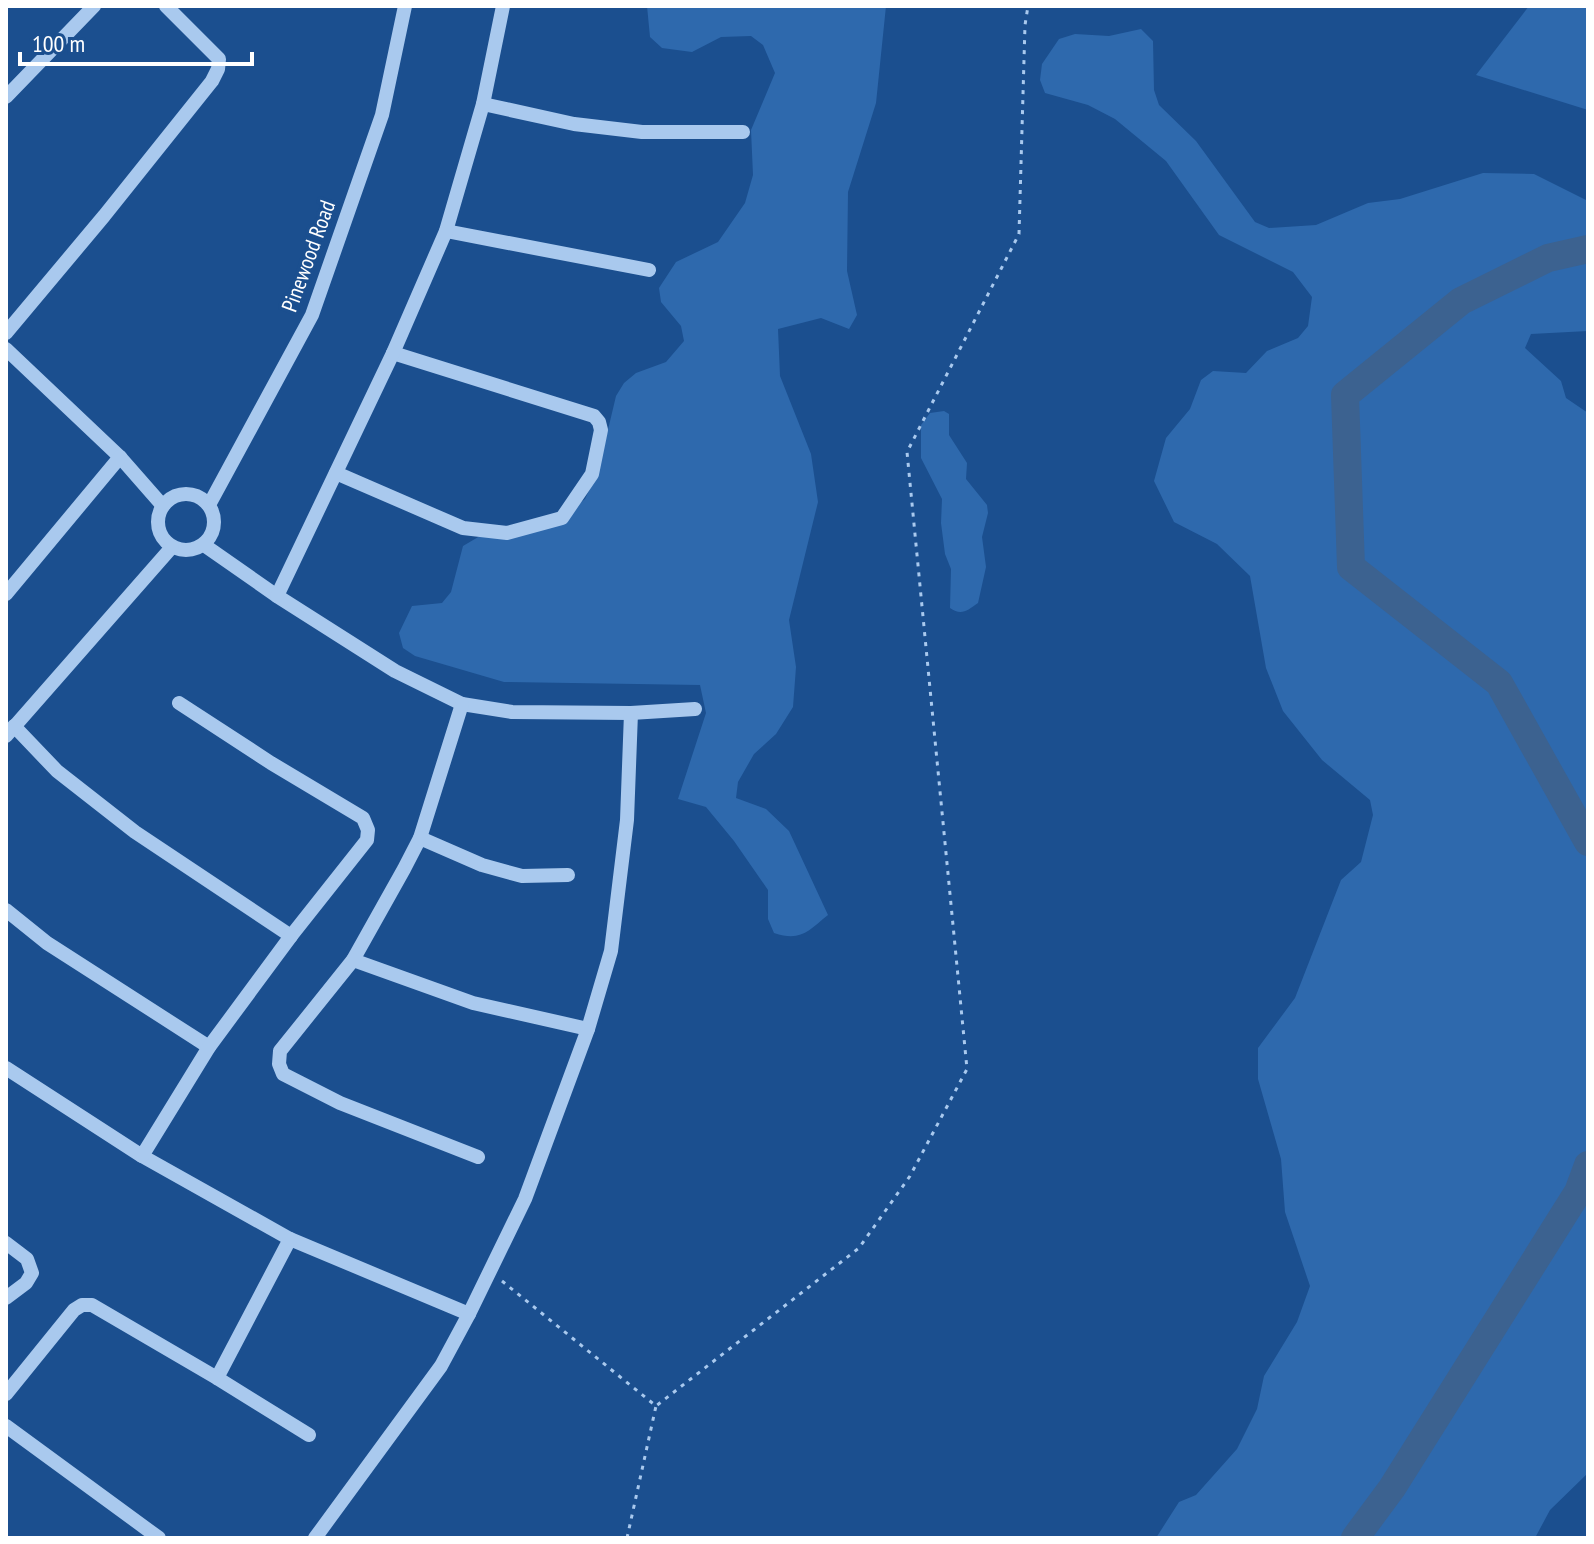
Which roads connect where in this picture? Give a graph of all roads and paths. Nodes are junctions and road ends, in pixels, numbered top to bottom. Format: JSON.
{"nodes":[{"id":1,"x":94,"y":6,"type":"edge"},
{"id":2,"x":166,"y":6,"type":"edge"},
{"id":3,"x":405,"y":6,"type":"edge"},
{"id":4,"x":503,"y":6,"type":"edge"},
{"id":5,"x":1028,"y":6,"type":"edge"},
{"id":6,"x":6,"y":97,"type":"edge"},
{"id":7,"x":483,"y":104,"type":"junction"},
{"id":8,"x":743,"y":132,"type":"dead end"},
{"id":9,"x":446,"y":231,"type":"junction"},
{"id":10,"x":649,"y":270,"type":"dead end"},
{"id":11,"x":6,"y":333,"type":"edge"},
{"id":12,"x":6,"y":349,"type":"edge"},
{"id":13,"x":393,"y":353,"type":"junction"},
{"id":14,"x":120,"y":457,"type":"junction"},
{"id":15,"x":336,"y":473,"type":"junction"},
{"id":16,"x":209,"y":505,"type":"junction"},
{"id":17,"x":163,"y":506,"type":"junction"},
{"id":18,"x":204,"y":545,"type":"junction"},
{"id":19,"x":172,"y":547,"type":"junction"},
{"id":20,"x":6,"y":594,"type":"edge"},
{"id":21,"x":277,"y":596,"type":"junction"},
{"id":22,"x":179,"y":703,"type":"dead end"},
{"id":23,"x":462,"y":704,"type":"junction"},
{"id":24,"x":695,"y":709,"type":"dead end"},
{"id":25,"x":631,"y":713,"type":"junction"},
{"id":26,"x":10,"y":731,"type":"edge"},
{"id":27,"x":420,"y":838,"type":"junction"},
{"id":28,"x":568,"y":875,"type":"dead end"},
{"id":29,"x":6,"y":910,"type":"edge"},
{"id":30,"x":291,"y":936,"type":"junction"},
{"id":31,"x":353,"y":960,"type":"junction"},
{"id":32,"x":588,"y":1029,"type":"junction"},
{"id":33,"x":209,"y":1047,"type":"junction"},
{"id":34,"x":6,"y":1068,"type":"edge"},
{"id":35,"x":142,"y":1156,"type":"junction"},
{"id":36,"x":478,"y":1157,"type":"dead end"},
{"id":37,"x":290,"y":1239,"type":"junction"},
{"id":38,"x":6,"y":1243,"type":"edge"},
{"id":39,"x":490,"y":1271,"type":"junction"},
{"id":40,"x":6,"y":1298,"type":"edge"},
{"id":41,"x":469,"y":1314,"type":"junction"},
{"id":42,"x":217,"y":1378,"type":"junction"},
{"id":43,"x":6,"y":1394,"type":"edge"},
{"id":44,"x":656,"y":1406,"type":"junction"},
{"id":45,"x":6,"y":1426,"type":"edge"},
{"id":46,"x":309,"y":1435,"type":"dead end"},
{"id":47,"x":159,"y":1538,"type":"edge"},
{"id":48,"x":315,"y":1538,"type":"edge"},
{"id":49,"x":627,"y":1538,"type":"edge"}],
"edges":[{"from":1,"to":6,"type":"street"},
{"from":2,"to":11,"type":"street"},
{"from":3,"to":16,"type":"street","name":"Pinewood Road"},
{"from":4,"to":7,"type":"street"},
{"from":5,"to":44,"type":"path"},
{"from":7,"to":8,"type":"street"},
{"from":7,"to":9,"type":"street"},
{"from":9,"to":10,"type":"street"},
{"from":9,"to":13,"type":"street"},
{"from":12,"to":14,"type":"street"},
{"from":13,"to":15,"type":"street"},
{"from":13,"to":15,"type":"street"},
{"from":14,"to":17,"type":"street"},
{"from":14,"to":20,"type":"street"},
{"from":15,"to":21,"type":"street"},
{"from":16,"to":17,"type":"street"},
{"from":16,"to":18,"type":"street"},
{"from":17,"to":19,"type":"street"},
{"from":18,"to":19,"type":"street"},
{"from":18,"to":21,"type":"street"},
{"from":19,"to":26,"type":"street"},
{"from":21,"to":23,"type":"street"},
{"from":22,"to":30,"type":"street"},
{"from":23,"to":25,"type":"street"},
{"from":23,"to":27,"type":"street"},
{"from":24,"to":25,"type":"street"},
{"from":25,"to":32,"type":"street"},
{"from":26,"to":30,"type":"street"},
{"from":27,"to":28,"type":"street"},
{"from":27,"to":31,"type":"street"},
{"from":29,"to":33,"type":"street"},
{"from":30,"to":33,"type":"street"},
{"from":31,"to":32,"type":"street"},
{"from":31,"to":36,"type":"street"},
{"from":32,"to":39,"type":"street"},
{"from":33,"to":35,"type":"street"},
{"from":34,"to":35,"type":"street"},
{"from":35,"to":37,"type":"street"},
{"from":37,"to":41,"type":"street"},
{"from":37,"to":42,"type":"street"},
{"from":38,"to":40,"type":"street"},
{"from":39,"to":41,"type":"street"},
{"from":39,"to":44,"type":"path"},
{"from":41,"to":48,"type":"street"},
{"from":42,"to":43,"type":"street"},
{"from":42,"to":46,"type":"street"},
{"from":44,"to":49,"type":"path"},
{"from":45,"to":47,"type":"street"}]}
